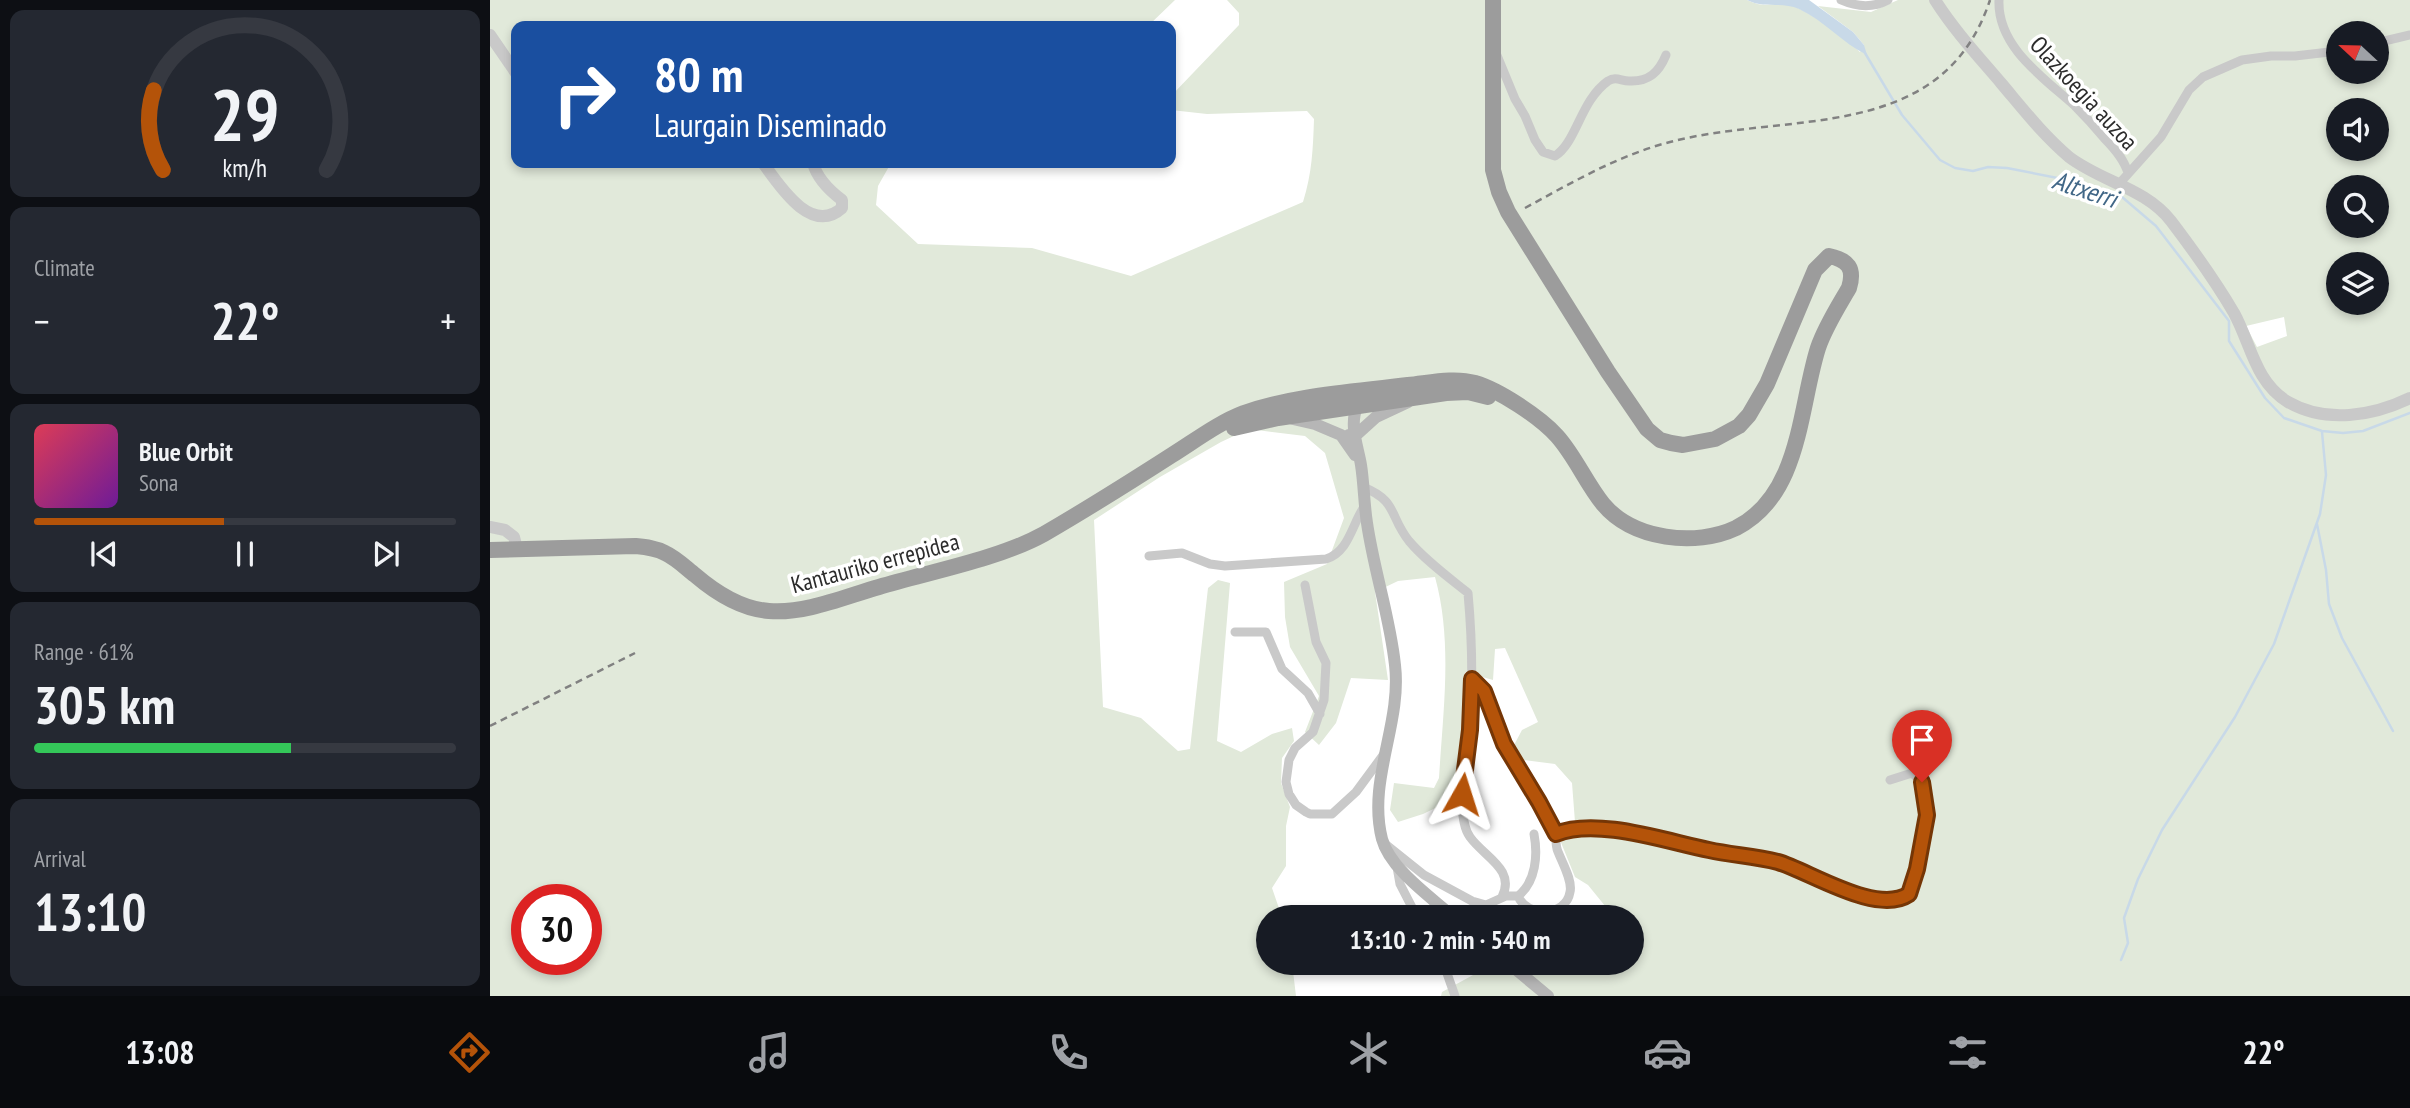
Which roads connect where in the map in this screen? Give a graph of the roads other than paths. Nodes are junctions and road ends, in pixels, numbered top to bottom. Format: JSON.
{"nodes":[{"id":1,"x":1493,"y":0,"type":"edge"},
{"id":2,"x":1841,"y":0,"type":"edge"},
{"id":3,"x":1888,"y":0,"type":"edge"},
{"id":4,"x":1935,"y":0,"type":"edge"},
{"id":5,"x":1999,"y":0,"type":"edge"},
{"id":6,"x":490,"y":35,"type":"edge"},
{"id":7,"x":2410,"y":35,"type":"edge"},
{"id":8,"x":2389,"y":40,"type":"edge"},
{"id":9,"x":1494,"y":48,"type":"junction"},
{"id":10,"x":2326,"y":53,"type":"edge"},
{"id":11,"x":1666,"y":55,"type":"dead end"},
{"id":12,"x":511,"y":66,"type":"edge"},
{"id":13,"x":767,"y":168,"type":"edge"},
{"id":14,"x":814,"y":168,"type":"edge"},
{"id":15,"x":2129,"y":173,"type":"junction"},
{"id":16,"x":2119,"y":184,"type":"junction"},
{"id":17,"x":1414,"y":392,"type":"junction"},
{"id":18,"x":2410,"y":398,"type":"edge"},
{"id":19,"x":1357,"y":407,"type":"junction"},
{"id":20,"x":1280,"y":411,"type":"junction"},
{"id":21,"x":1359,"y":433,"type":"junction"},
{"id":22,"x":1341,"y":435,"type":"junction"},
{"id":23,"x":1361,"y":465,"type":"junction"},
{"id":24,"x":1363,"y":487,"type":"junction"},
{"id":25,"x":1365,"y":505,"type":"junction"},
{"id":26,"x":490,"y":527,"type":"edge"},
{"id":27,"x":517,"y":549,"type":"junction"},
{"id":28,"x":490,"y":550,"type":"edge"},
{"id":29,"x":1149,"y":556,"type":"dead end"},
{"id":30,"x":1305,"y":585,"type":"dead end"},
{"id":31,"x":1234,"y":632,"type":"dead end"},
{"id":32,"x":1472,"y":679,"type":"junction"},
{"id":33,"x":1320,"y":714,"type":"junction"},
{"id":34,"x":1385,"y":752,"type":"junction"},
{"id":35,"x":1890,"y":780,"type":"dead end"},
{"id":36,"x":1534,"y":834,"type":"dead end"},
{"id":37,"x":1556,"y":834,"type":"junction"},
{"id":38,"x":1383,"y":842,"type":"junction"},
{"id":39,"x":1397,"y":865,"type":"junction"},
{"id":40,"x":1518,"y":896,"type":"junction"},
{"id":41,"x":1502,"y":897,"type":"junction"},
{"id":42,"x":1410,"y":905,"type":"edge"},
{"id":43,"x":1440,"y":905,"type":"edge"},
{"id":44,"x":1448,"y":975,"type":"edge"},
{"id":45,"x":1523,"y":975,"type":"edge"},
{"id":46,"x":1455,"y":996,"type":"edge"},
{"id":47,"x":1548,"y":996,"type":"edge"}],
"edges":[{"from":1,"to":9,"type":"highway"},
{"from":2,"to":3,"type":"street"},
{"from":4,"to":16,"type":"street"},
{"from":5,"to":15,"type":"street","name":"Olazkoegia auzoa"},
{"from":6,"to":12,"type":"street"},
{"from":7,"to":8,"type":"street"},
{"from":9,"to":11,"type":"street"},
{"from":9,"to":17,"type":"highway"},
{"from":10,"to":15,"type":"street","name":"Olazkoegia auzoa"},
{"from":13,"to":14,"type":"street"},
{"from":15,"to":16,"type":"street","name":"Olazkoegia auzoa"},
{"from":16,"to":18,"type":"street"},
{"from":17,"to":19,"type":"highway"},
{"from":17,"to":20,"type":"highway"},
{"from":17,"to":21,"type":"main road"},
{"from":19,"to":20,"type":"highway"},
{"from":19,"to":21,"type":"main road"},
{"from":20,"to":22,"type":"main road"},
{"from":20,"to":27,"type":"highway","name":"Kantauriko errepidea"},
{"from":21,"to":22,"type":"main road"},
{"from":21,"to":23,"type":"main road"},
{"from":22,"to":23,"type":"main road"},
{"from":23,"to":24,"type":"main road"},
{"from":24,"to":25,"type":"main road"},
{"from":24,"to":32,"type":"street"},
{"from":25,"to":29,"type":"street"},
{"from":25,"to":34,"type":"main road"},
{"from":26,"to":27,"type":"street"},
{"from":27,"to":28,"type":"highway","name":"Kantauriko errepidea"},
{"from":30,"to":33,"type":"street"},
{"from":31,"to":33,"type":"street"},
{"from":32,"to":37,"type":"street"},
{"from":32,"to":41,"type":"street"},
{"from":33,"to":34,"type":"street"},
{"from":34,"to":38,"type":"main road"},
{"from":35,"to":37,"type":"street"},
{"from":36,"to":40,"type":"street"},
{"from":37,"to":40,"type":"street"},
{"from":38,"to":39,"type":"main road"},
{"from":38,"to":41,"type":"street"},
{"from":39,"to":42,"type":"street"},
{"from":39,"to":43,"type":"main road"},
{"from":40,"to":41,"type":"street"},
{"from":44,"to":46,"type":"street"},
{"from":45,"to":47,"type":"main road"}]}
